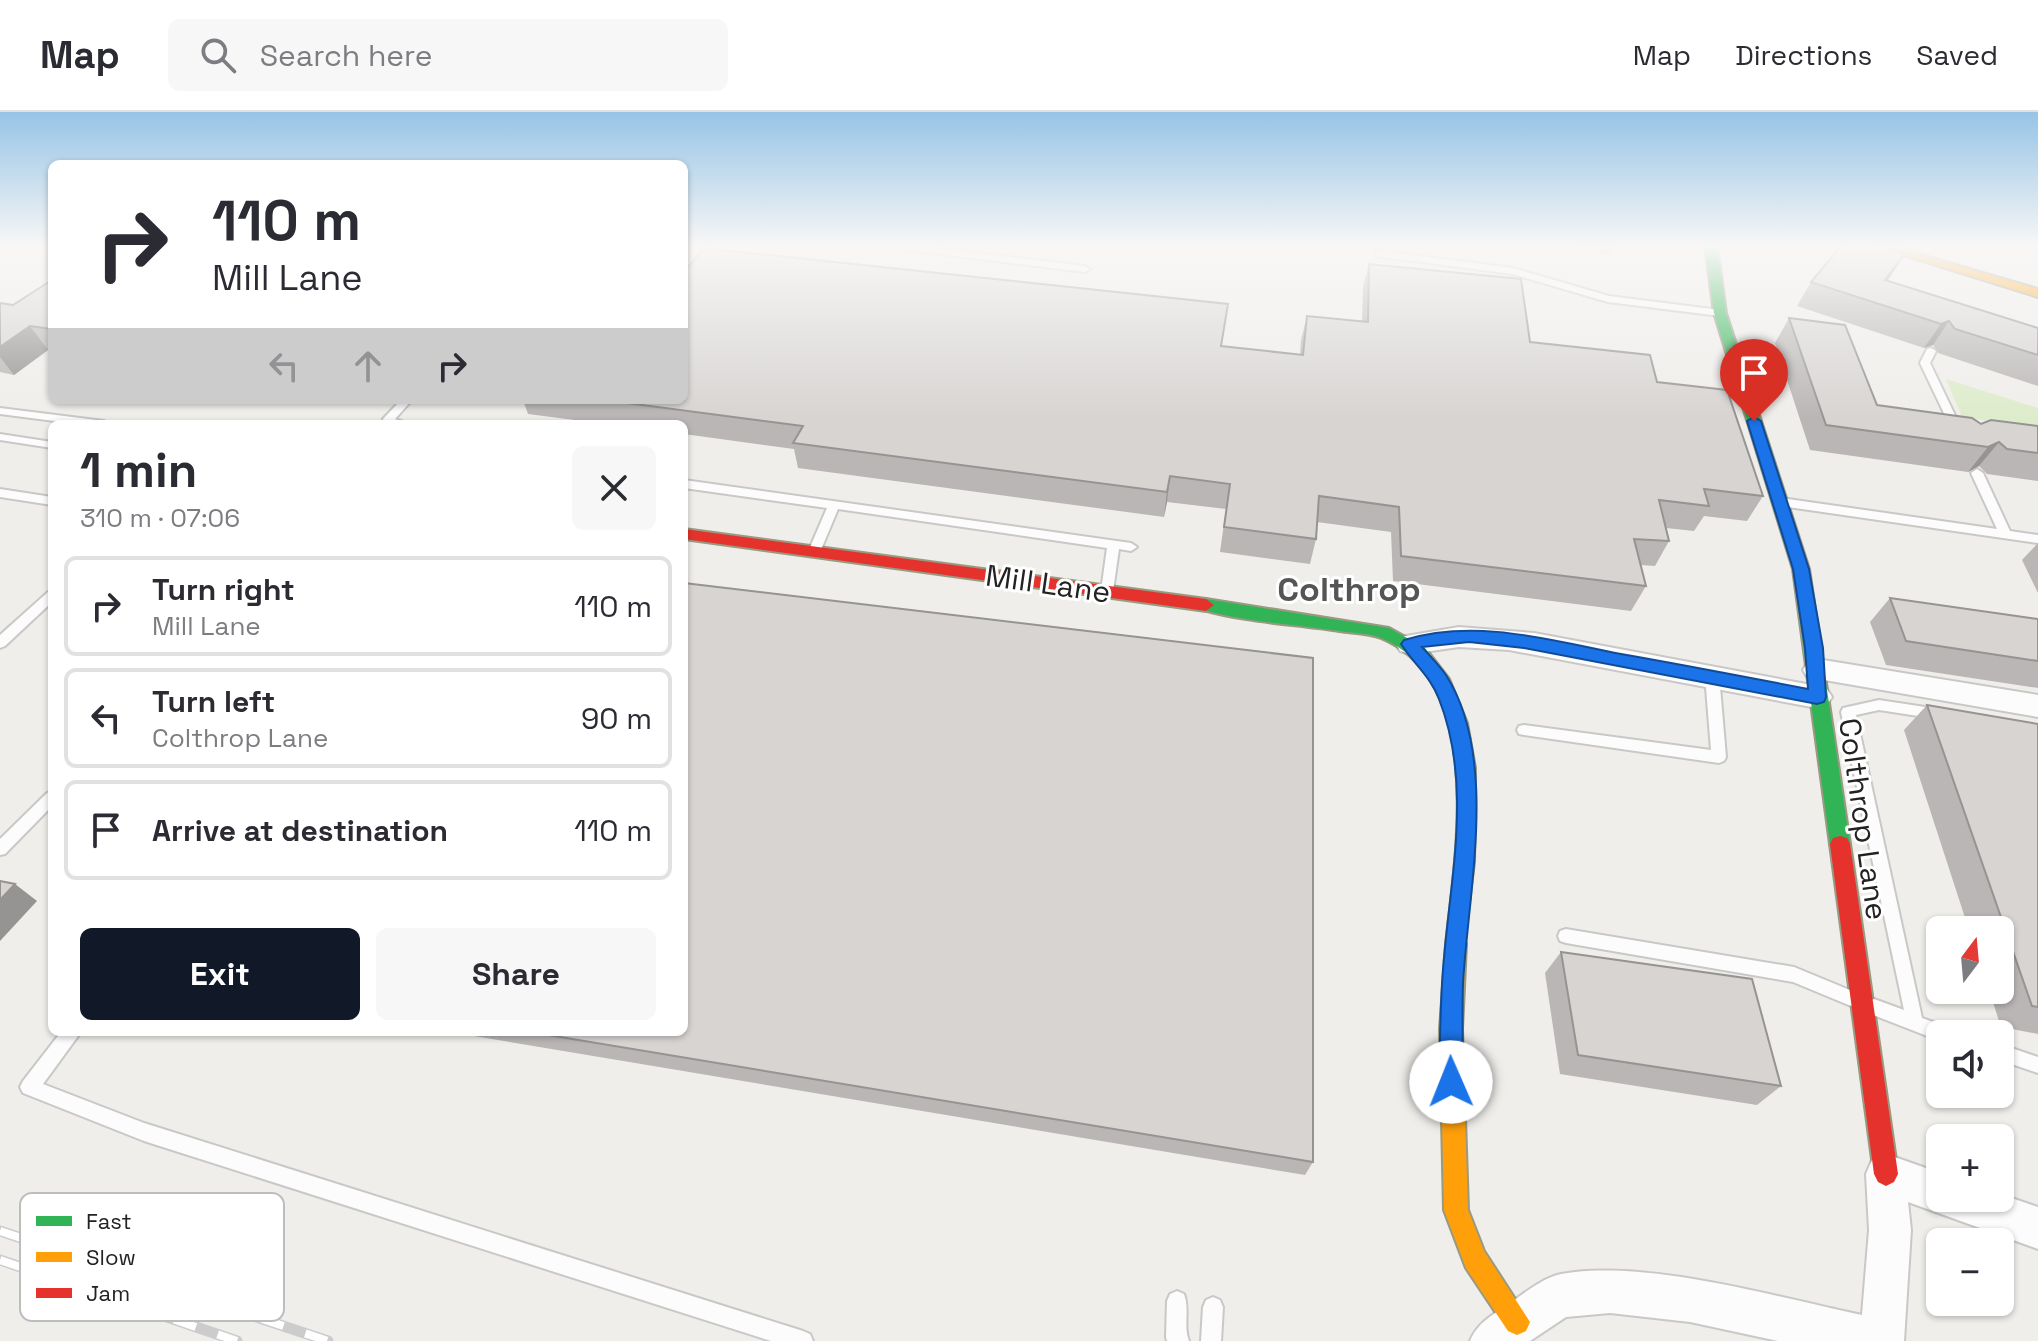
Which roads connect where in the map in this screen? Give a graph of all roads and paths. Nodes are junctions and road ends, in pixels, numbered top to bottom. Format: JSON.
{"nodes":[{"id":1,"x":1635,"y":302,"type":"edge"},
{"id":2,"x":1719,"y":302,"type":"edge"},
{"id":3,"x":1720,"y":313,"type":"junction"},
{"id":4,"x":1931,"y":351,"type":"edge"},
{"id":5,"x":403,"y":404,"type":"edge"},
{"id":6,"x":0,"y":411,"type":"edge"},
{"id":7,"x":72,"y":420,"type":"edge"},
{"id":8,"x":388,"y":420,"type":"edge"},
{"id":9,"x":0,"y":437,"type":"edge"},
{"id":10,"x":1963,"y":443,"type":"edge"},
{"id":11,"x":48,"y":444,"type":"edge"},
{"id":12,"x":1977,"y":473,"type":"edge"},
{"id":13,"x":688,"y":485,"type":"edge"},
{"id":14,"x":0,"y":493,"type":"edge"},
{"id":15,"x":48,"y":500,"type":"edge"},
{"id":16,"x":1780,"y":502,"type":"junction"},
{"id":17,"x":834,"y":506,"type":"junction"},
{"id":18,"x":688,"y":535,"type":"edge"},
{"id":19,"x":2006,"y":536,"type":"junction"},
{"id":20,"x":2038,"y":539,"type":"edge"},
{"id":21,"x":1113,"y":545,"type":"junction"},
{"id":22,"x":1131,"y":547,"type":"dead end"},
{"id":23,"x":814,"y":552,"type":"junction"},
{"id":24,"x":1107,"y":591,"type":"junction"},
{"id":25,"x":48,"y":599,"type":"edge"},
{"id":26,"x":0,"y":643,"type":"edge"},
{"id":27,"x":1410,"y":644,"type":"junction"},
{"id":28,"x":1712,"y":675,"type":"junction"},
{"id":29,"x":1817,"y":684,"type":"junction"},
{"id":30,"x":2038,"y":706,"type":"edge"},
{"id":31,"x":1951,"y":716,"type":"edge"},
{"id":32,"x":1524,"y":730,"type":"dead end"},
{"id":33,"x":48,"y":801,"type":"edge"},
{"id":34,"x":0,"y":849,"type":"edge"},
{"id":35,"x":1566,"y":936,"type":"dead end"},
{"id":36,"x":1863,"y":1003,"type":"junction"},
{"id":37,"x":1915,"y":1024,"type":"junction"},
{"id":38,"x":1926,"y":1028,"type":"edge"},
{"id":39,"x":69,"y":1036,"type":"edge"},
{"id":40,"x":2014,"y":1057,"type":"edge"},
{"id":41,"x":2038,"y":1065,"type":"edge"},
{"id":42,"x":1886,"y":1174,"type":"junction"},
{"id":43,"x":1926,"y":1188,"type":"edge"},
{"id":44,"x":1993,"y":1212,"type":"edge"},
{"id":45,"x":2038,"y":1228,"type":"edge"},
{"id":46,"x":1177,"y":1301,"type":"dead end"},
{"id":47,"x":1213,"y":1307,"type":"dead end"},
{"id":48,"x":1505,"y":1332,"type":"edge"},
{"id":49,"x":803,"y":1341,"type":"edge"},
{"id":50,"x":1179,"y":1341,"type":"edge"},
{"id":51,"x":1211,"y":1341,"type":"edge"}],
"edges":[{"from":1,"to":3,"type":"lane"},
{"from":2,"to":3,"type":"street","name":"Colthrop Lane"},
{"from":3,"to":16,"type":"street","name":"Colthrop Lane"},
{"from":4,"to":10,"type":"lane"},
{"from":5,"to":8,"type":"lane"},
{"from":6,"to":7,"type":"lane"},
{"from":9,"to":11,"type":"lane"},
{"from":12,"to":19,"type":"lane"},
{"from":13,"to":17,"type":"lane"},
{"from":14,"to":15,"type":"lane"},
{"from":16,"to":19,"type":"lane"},
{"from":16,"to":29,"type":"street","name":"Colthrop Lane"},
{"from":17,"to":21,"type":"lane"},
{"from":17,"to":23,"type":"lane"},
{"from":18,"to":23,"type":"street","name":"Mill Lane"},
{"from":19,"to":20,"type":"lane"},
{"from":21,"to":22,"type":"lane"},
{"from":21,"to":24,"type":"lane"},
{"from":23,"to":24,"type":"street","name":"Mill Lane"},
{"from":24,"to":27,"type":"street","name":"Mill Lane"},
{"from":25,"to":26,"type":"lane"},
{"from":27,"to":28,"type":"street"},
{"from":27,"to":48,"type":"street"},
{"from":28,"to":29,"type":"street"},
{"from":28,"to":32,"type":"lane"},
{"from":29,"to":30,"type":"street"},
{"from":29,"to":36,"type":"street","name":"Colthrop Lane"},
{"from":31,"to":37,"type":"lane"},
{"from":33,"to":34,"type":"lane"},
{"from":35,"to":36,"type":"lane"},
{"from":36,"to":37,"type":"lane"},
{"from":36,"to":42,"type":"street","name":"Colthrop Lane"},
{"from":37,"to":38,"type":"lane"},
{"from":39,"to":49,"type":"lane"},
{"from":40,"to":41,"type":"lane"},
{"from":42,"to":43,"type":"street"},
{"from":42,"to":48,"type":"street"},
{"from":44,"to":45,"type":"street"},
{"from":46,"to":50,"type":"lane"},
{"from":47,"to":51,"type":"lane"}]}
